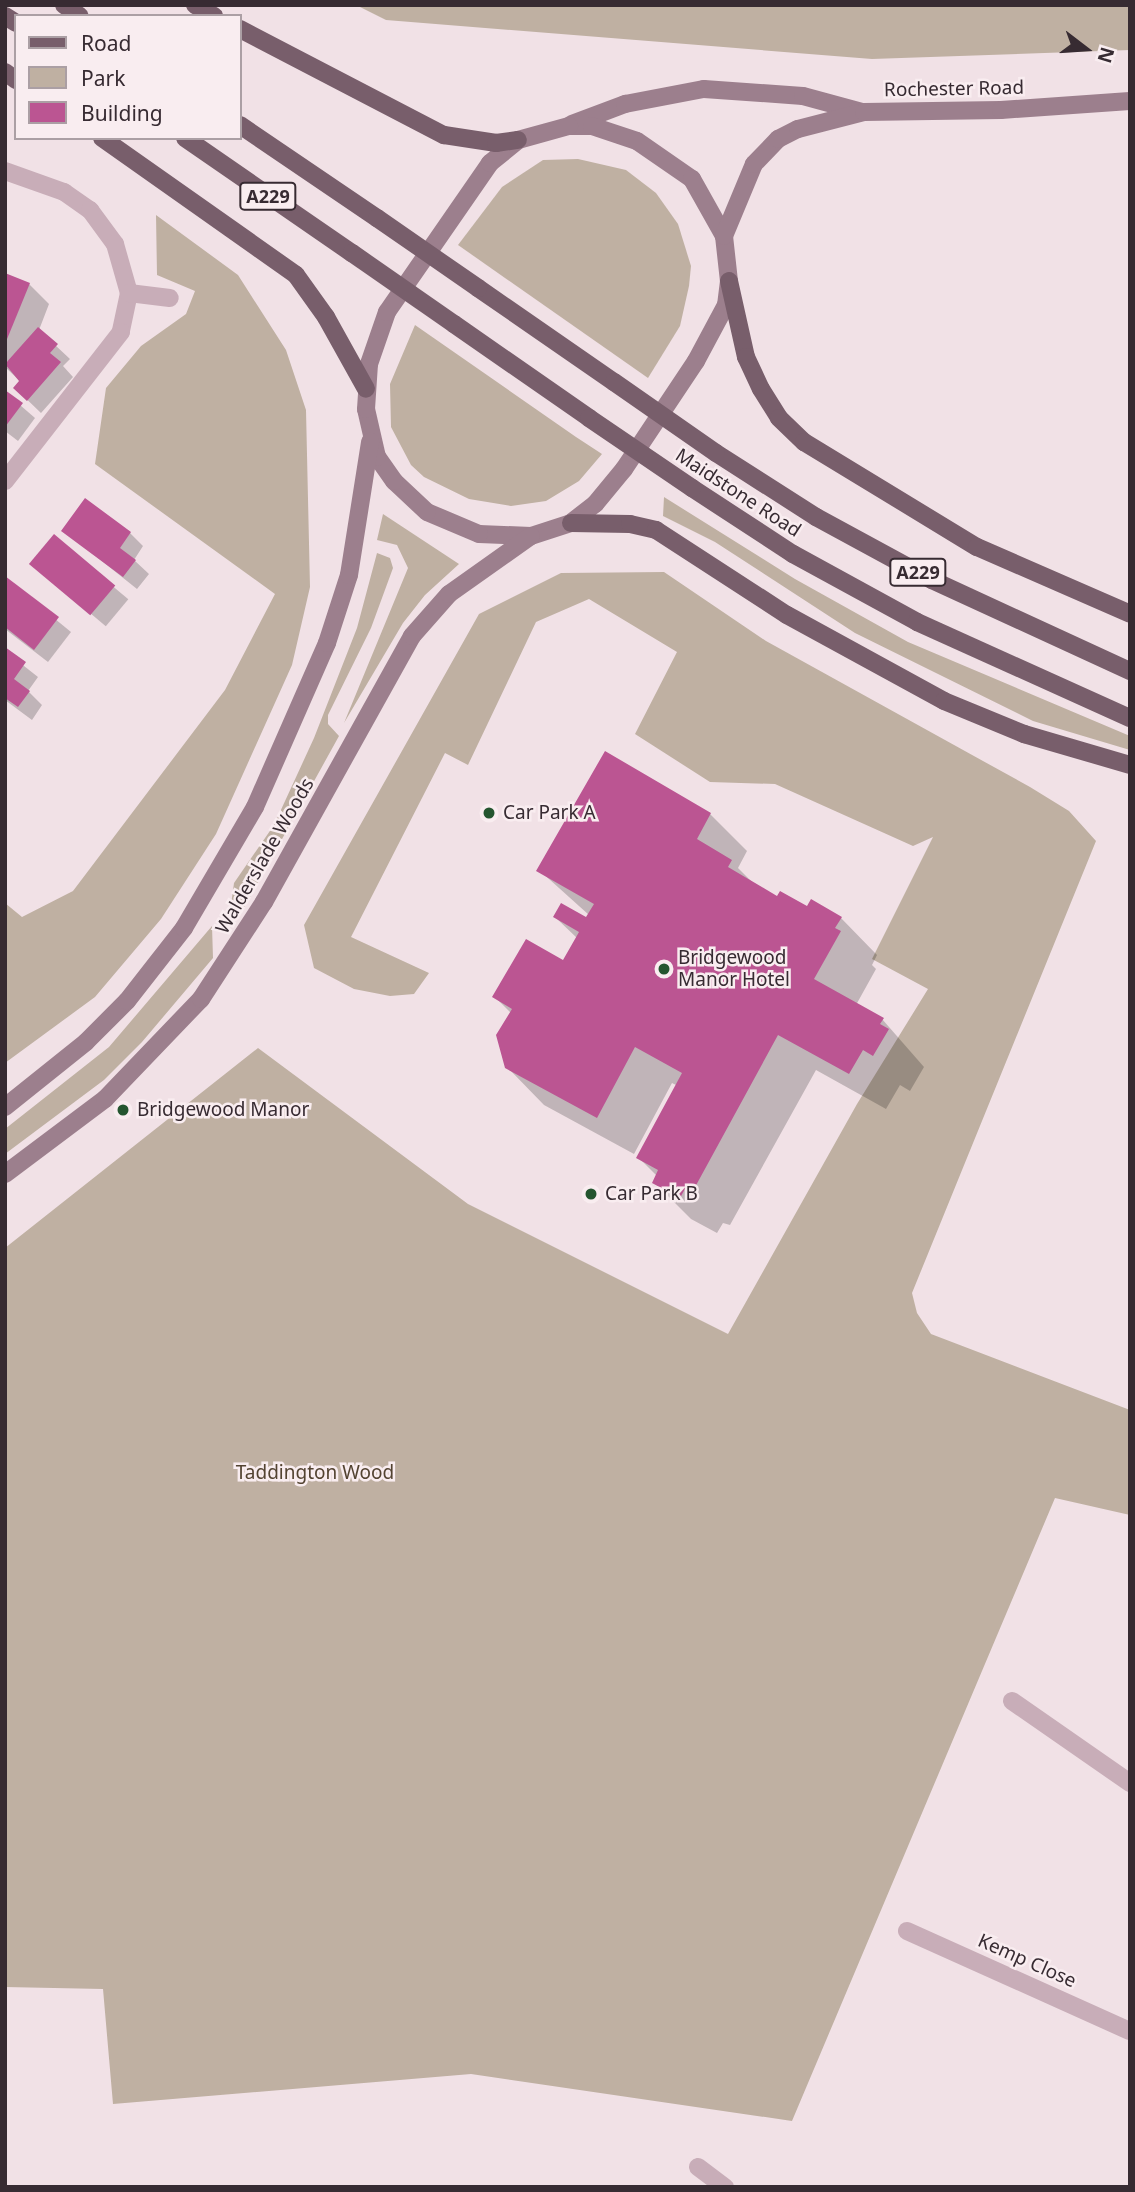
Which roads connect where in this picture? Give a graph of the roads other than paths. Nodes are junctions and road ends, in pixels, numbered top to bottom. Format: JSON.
{"nodes":[{"id":1,"x":195,"y":5,"type":"edge"},
{"id":2,"x":211,"y":14,"type":"edge"},
{"id":3,"x":242,"y":30,"type":"edge"},
{"id":4,"x":1130,"y":101,"type":"edge"},
{"id":5,"x":864,"y":112,"type":"junction"},
{"id":6,"x":242,"y":126,"type":"edge"},
{"id":7,"x":569,"y":126,"type":"junction"},
{"id":8,"x":518,"y":139,"type":"junction"},
{"id":9,"x":105,"y":140,"type":"edge"},
{"id":10,"x":188,"y":140,"type":"edge"},
{"id":11,"x":5,"y":171,"type":"edge"},
{"id":12,"x":723,"y":236,"type":"junction"},
{"id":13,"x":729,"y":281,"type":"junction"},
{"id":14,"x":129,"y":293,"type":"junction"},
{"id":15,"x":170,"y":298,"type":"dead end"},
{"id":16,"x":366,"y":389,"type":"junction"},
{"id":17,"x":370,"y":440,"type":"junction"},
{"id":18,"x":5,"y":481,"type":"edge"},
{"id":19,"x":571,"y":523,"type":"junction"},
{"id":20,"x":531,"y":536,"type":"junction"},
{"id":21,"x":1130,"y":614,"type":"edge"},
{"id":22,"x":1130,"y":671,"type":"edge"},
{"id":23,"x":1130,"y":718,"type":"edge"},
{"id":24,"x":1130,"y":765,"type":"edge"},
{"id":25,"x":5,"y":1107,"type":"edge"},
{"id":26,"x":5,"y":1174,"type":"edge"},
{"id":27,"x":1012,"y":1701,"type":"dead end"},
{"id":28,"x":1130,"y":1783,"type":"edge"},
{"id":29,"x":907,"y":1931,"type":"dead end"},
{"id":30,"x":1130,"y":2031,"type":"edge"},
{"id":31,"x":698,"y":2167,"type":"dead end"},
{"id":32,"x":724,"y":2187,"type":"edge"}],
"edges":[{"from":1,"to":2,"type":"main road"},
{"from":3,"to":8,"type":"main road"},
{"from":4,"to":5,"type":"main road","name":"Rochester Road"},
{"from":5,"to":7,"type":"main road","name":"Rochester Road"},
{"from":5,"to":12,"type":"main road","name":"Rochester Road"},
{"from":6,"to":22,"type":"main road","name":"Maidstone Road","number":"A229","bridge":true},
{"from":7,"to":8,"type":"main road"},
{"from":7,"to":12,"type":"main road"},
{"from":8,"to":16,"type":"main road"},
{"from":9,"to":16,"type":"main road"},
{"from":10,"to":23,"type":"main road","name":"Maidstone Road","number":"A229","bridge":true},
{"from":11,"to":14,"type":"street"},
{"from":12,"to":13,"type":"main road"},
{"from":13,"to":19,"type":"main road"},
{"from":13,"to":21,"type":"main road"},
{"from":14,"to":15,"type":"street"},
{"from":14,"to":18,"type":"street"},
{"from":16,"to":17,"type":"main road"},
{"from":17,"to":20,"type":"main road"},
{"from":17,"to":25,"type":"main road","name":"Walderslade Woods"},
{"from":19,"to":20,"type":"main road"},
{"from":19,"to":24,"type":"main road"},
{"from":20,"to":26,"type":"main road","name":"Walderslade Woods"},
{"from":27,"to":28,"type":"street"},
{"from":29,"to":30,"type":"street","name":"Kemp Close"},
{"from":31,"to":32,"type":"street"}]}
